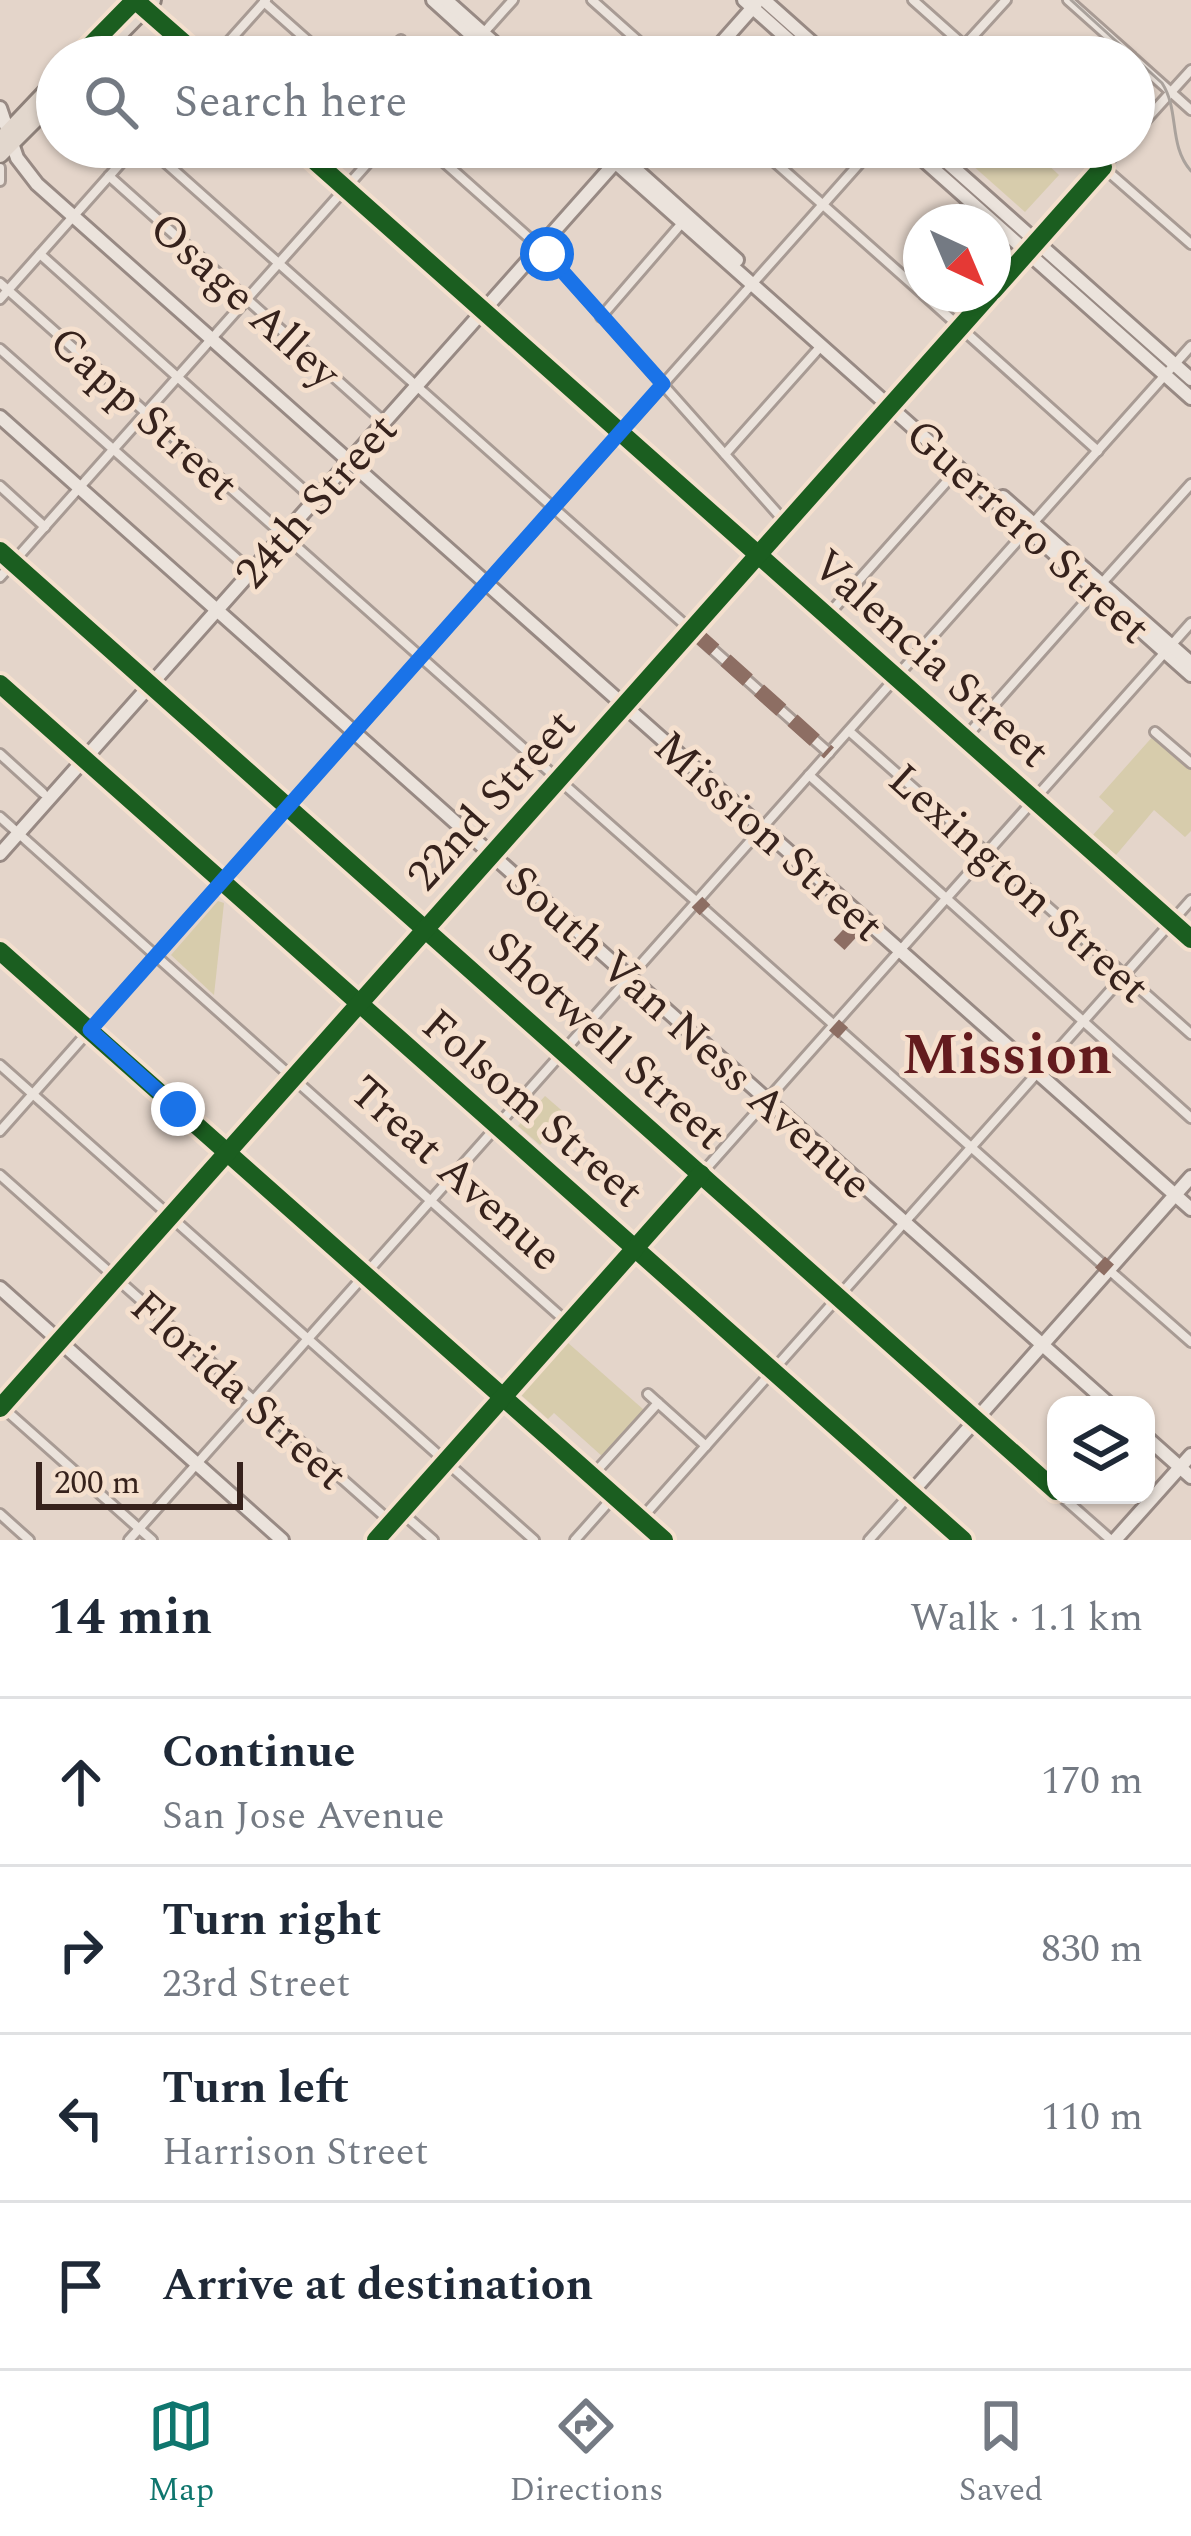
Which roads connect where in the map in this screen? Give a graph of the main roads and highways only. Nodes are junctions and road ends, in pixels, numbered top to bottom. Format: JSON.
{"nodes":[{"id":1,"x":433,"y":0,"type":"edge"},
{"id":2,"x":446,"y":0,"type":"edge"},
{"id":3,"x":755,"y":2,"type":"edge"},
{"id":4,"x":144,"y":3,"type":"edge"},
{"id":5,"x":105,"y":36,"type":"edge"},
{"id":6,"x":115,"y":36,"type":"edge"},
{"id":7,"x":178,"y":36,"type":"edge"},
{"id":8,"x":480,"y":36,"type":"edge"},
{"id":9,"x":480,"y":36,"type":"edge"},
{"id":10,"x":727,"y":36,"type":"edge"},
{"id":11,"x":788,"y":36,"type":"edge"},
{"id":12,"x":800,"y":36,"type":"edge"},
{"id":13,"x":36,"y":105,"type":"edge"},
{"id":14,"x":0,"y":108,"type":"edge"},
{"id":15,"x":36,"y":116,"type":"edge"},
{"id":16,"x":5,"y":143,"type":"edge"},
{"id":17,"x":323,"y":168,"type":"edge"},
{"id":18,"x":606,"y":168,"type":"edge"},
{"id":19,"x":632,"y":168,"type":"edge"},
{"id":20,"x":635,"y":168,"type":"edge"},
{"id":21,"x":935,"y":168,"type":"edge"},
{"id":22,"x":951,"y":168,"type":"edge"},
{"id":23,"x":1032,"y":247,"type":"junction"},
{"id":24,"x":755,"y":281,"type":"junction"},
{"id":25,"x":484,"y":310,"type":"junction"},
{"id":26,"x":1170,"y":370,"type":"junction"},
{"id":27,"x":1191,"y":380,"type":"edge"},
{"id":28,"x":1191,"y":398,"type":"edge"},
{"id":29,"x":892,"y":404,"type":"junction"},
{"id":30,"x":0,"y":417,"type":"edge"},
{"id":31,"x":350,"y":461,"type":"junction"},
{"id":32,"x":1030,"y":527,"type":"junction"},
{"id":33,"x":217,"y":610,"type":"junction"},
{"id":34,"x":1168,"y":648,"type":"junction"},
{"id":35,"x":1191,"y":663,"type":"edge"},
{"id":36,"x":1191,"y":675,"type":"edge"},
{"id":37,"x":0,"y":683,"type":"edge"},
{"id":38,"x":85,"y":759,"type":"junction"},
{"id":39,"x":0,"y":854,"type":"edge"},
{"id":40,"x":1191,"y":939,"type":"edge"},
{"id":41,"x":0,"y":951,"type":"edge"},
{"id":42,"x":1191,"y":1178,"type":"edge"},
{"id":43,"x":1175,"y":1196,"type":"junction"},
{"id":44,"x":1191,"y":1209,"type":"edge"},
{"id":45,"x":0,"y":1288,"type":"edge"},
{"id":46,"x":1042,"y":1345,"type":"junction"},
{"id":47,"x":1100,"y":1396,"type":"edge"},
{"id":48,"x":1155,"y":1445,"type":"edge"},
{"id":49,"x":1191,"y":1455,"type":"edge"},
{"id":50,"x":1186,"y":1472,"type":"edge"},
{"id":51,"x":911,"y":1493,"type":"junction"},
{"id":52,"x":282,"y":1540,"type":"edge"},
{"id":53,"x":664,"y":1540,"type":"edge"},
{"id":54,"x":963,"y":1540,"type":"edge"},
{"id":55,"x":1113,"y":1540,"type":"edge"}],
"edges":[{"from":1,"to":8,"type":"main road"},
{"from":2,"to":9,"type":"main road"},
{"from":3,"to":10,"type":"main road"},
{"from":3,"to":11,"type":"main road"},
{"from":3,"to":12,"type":"main road"},
{"from":4,"to":5,"type":"main road"},
{"from":4,"to":6,"type":"main road"},
{"from":4,"to":7,"type":"main road"},
{"from":13,"to":16,"type":"main road"},
{"from":14,"to":16,"type":"main road","name":"Mission Street"},
{"from":15,"to":16,"type":"main road"},
{"from":16,"to":31,"type":"main road","name":"Mission Street"},
{"from":17,"to":25,"type":"main road","name":"Valencia Street"},
{"from":18,"to":25,"type":"main road","name":"24th Street"},
{"from":19,"to":24,"type":"main road","name":"Guerrero Street"},
{"from":20,"to":24,"type":"main road","name":"Guerrero Street"},
{"from":21,"to":23,"type":"main road"},
{"from":22,"to":23,"type":"main road"},
{"from":23,"to":26,"type":"main road"},
{"from":24,"to":29,"type":"main road","name":"Guerrero Street"},
{"from":24,"to":29,"type":"main road","name":"Guerrero Street"},
{"from":25,"to":31,"type":"main road","name":"24th Street"},
{"from":25,"to":40,"type":"main road","name":"Valencia Street"},
{"from":26,"to":27,"type":"main road"},
{"from":26,"to":28,"type":"main road"},
{"from":29,"to":32,"type":"main road","name":"Guerrero Street"},
{"from":29,"to":32,"type":"main road","name":"Guerrero Street"},
{"from":30,"to":33,"type":"main road","name":"South Van Ness Avenue"},
{"from":31,"to":33,"type":"main road","name":"24th Street"},
{"from":31,"to":43,"type":"main road","name":"Mission Street"},
{"from":32,"to":34,"type":"main road","name":"Guerrero Street"},
{"from":33,"to":38,"type":"main road","name":"24th Street"},
{"from":33,"to":46,"type":"main road","name":"South Van Ness Avenue"},
{"from":34,"to":35,"type":"main road","name":"Guerrero Street"},
{"from":34,"to":36,"type":"main road","name":"Guerrero Street"},
{"from":37,"to":38,"type":"main road","name":"Folsom Street"},
{"from":38,"to":39,"type":"main road","name":"24th Street"},
{"from":38,"to":51,"type":"main road","name":"Folsom Street"},
{"from":41,"to":53,"type":"main road"},
{"from":42,"to":43,"type":"main road"},
{"from":43,"to":44,"type":"main road","name":"Mission Street"},
{"from":43,"to":46,"type":"main road"},
{"from":45,"to":52,"type":"main road"},
{"from":46,"to":47,"type":"main road","name":"South Van Ness Avenue"},
{"from":46,"to":51,"type":"main road"},
{"from":48,"to":50,"type":"main road"},
{"from":49,"to":50,"type":"main road"},
{"from":50,"to":55,"type":"main road"},
{"from":51,"to":54,"type":"main road","name":"Folsom Street"}]}
